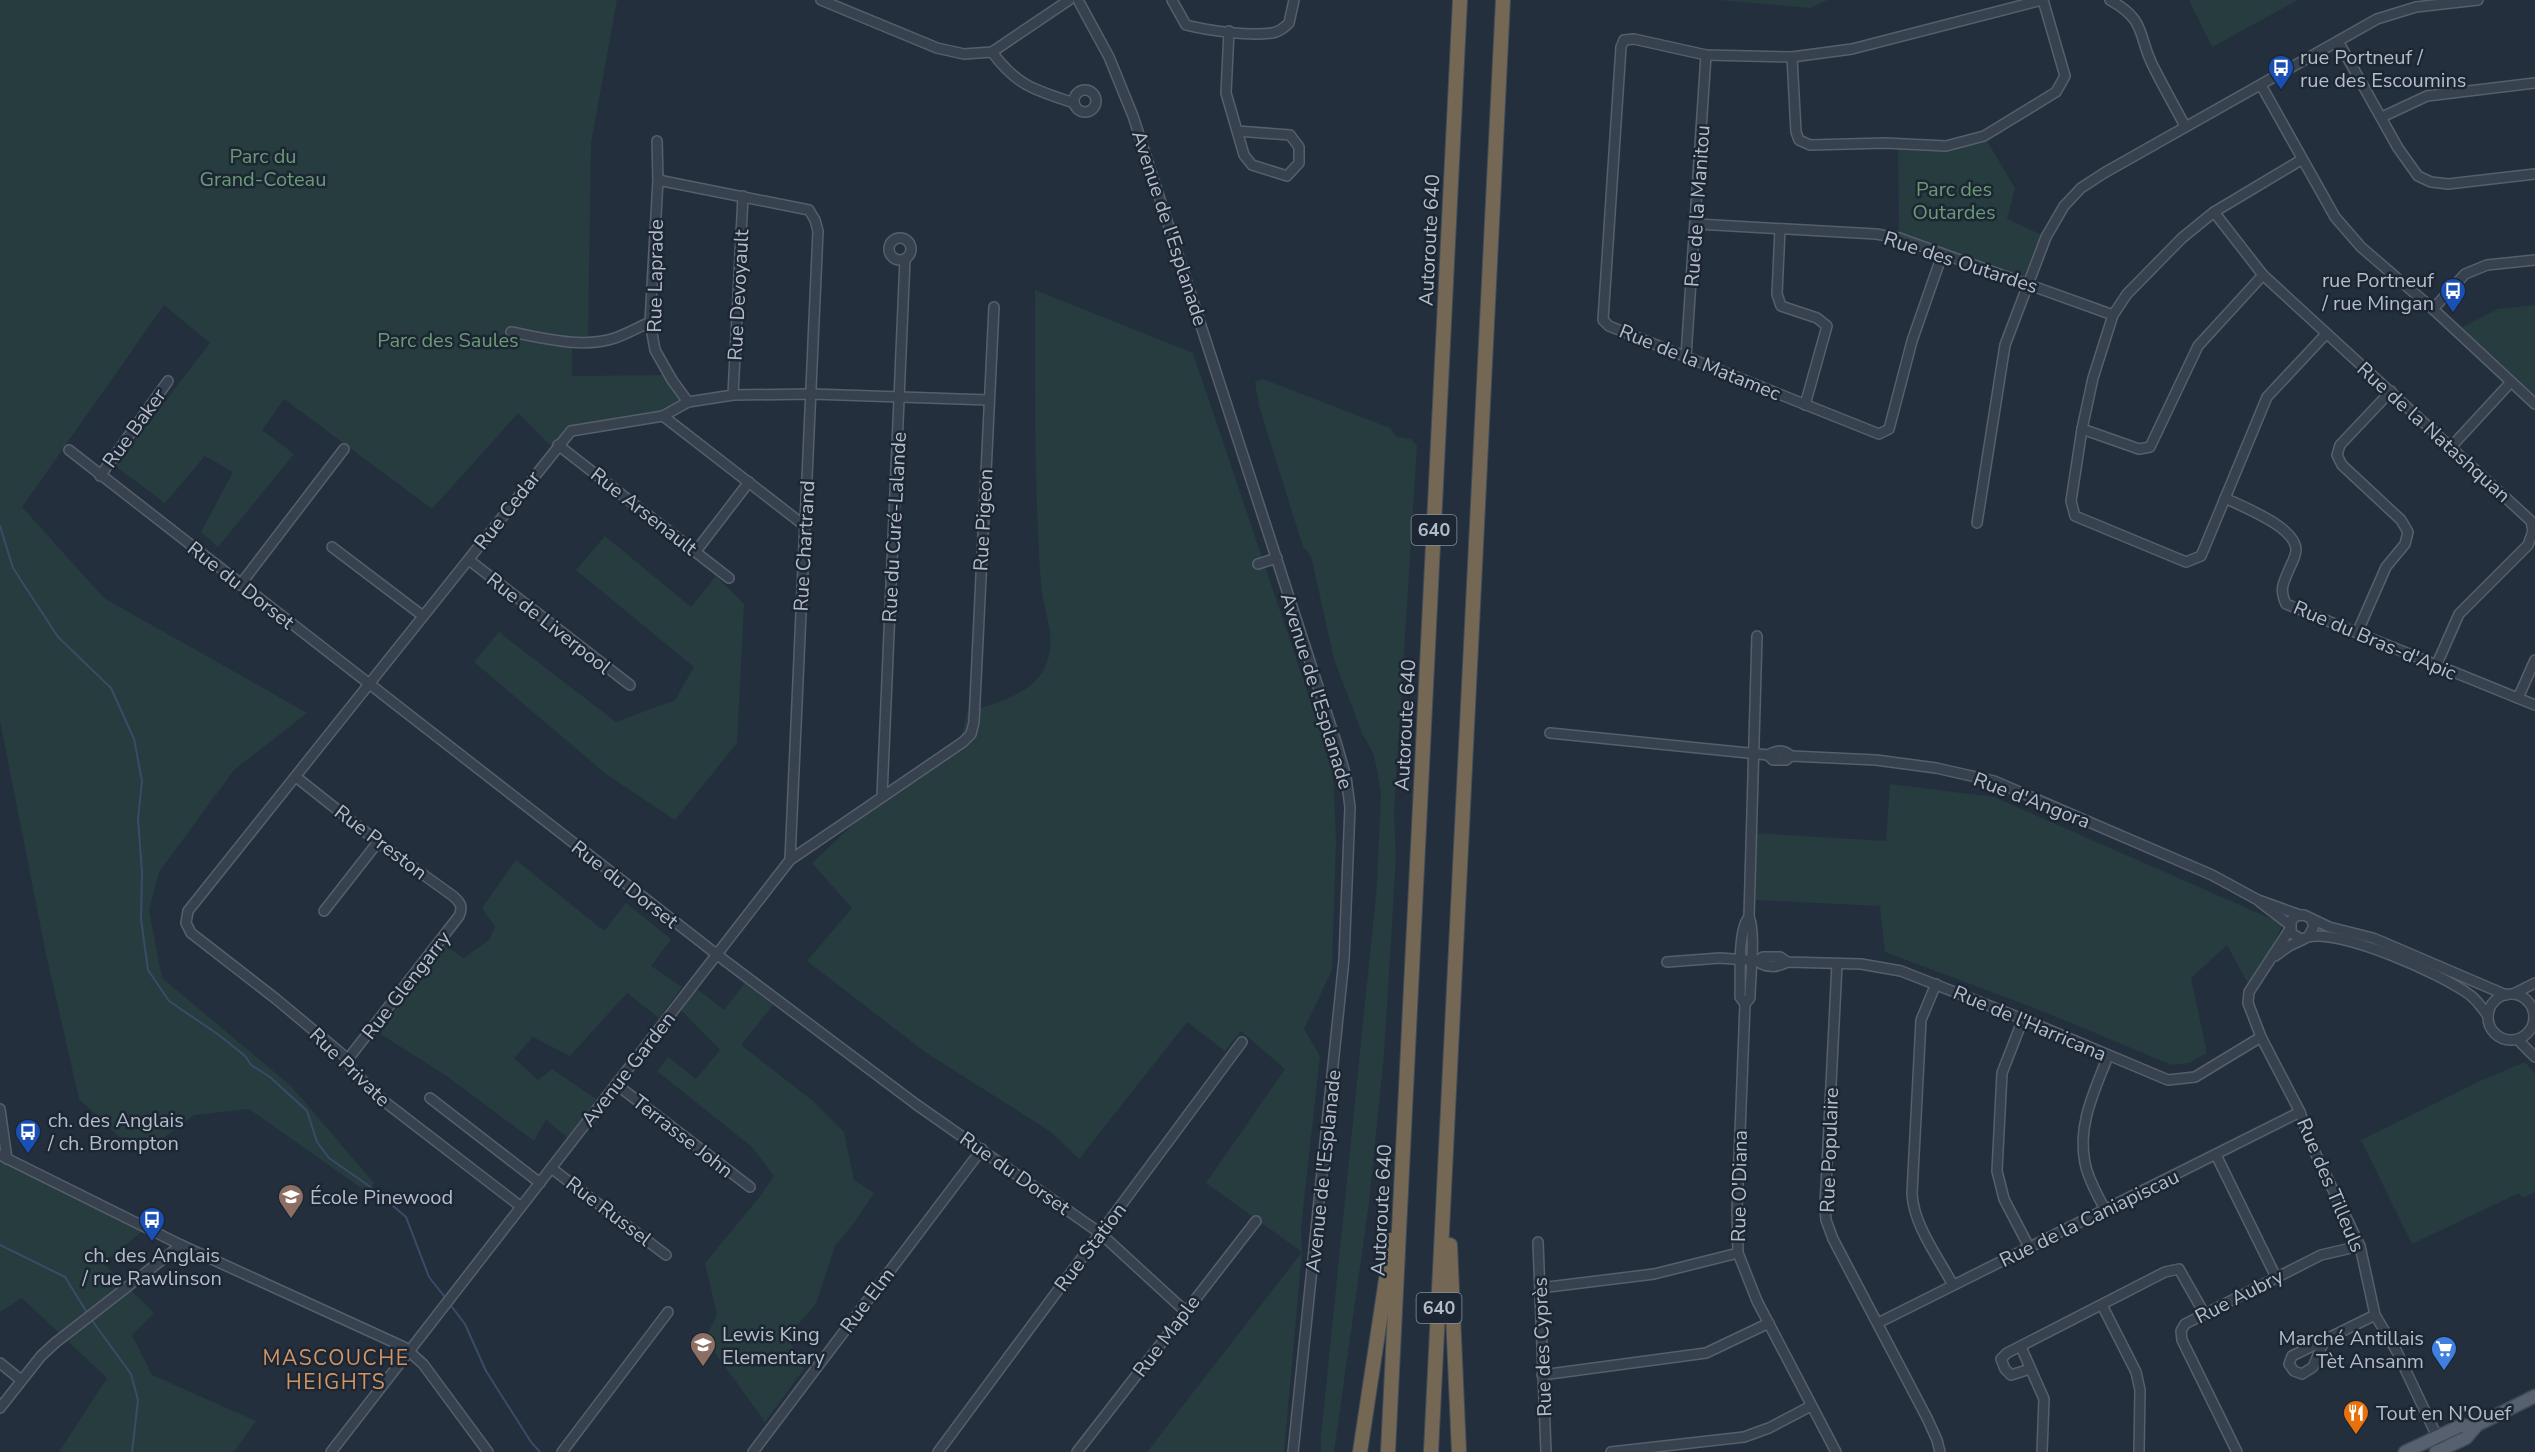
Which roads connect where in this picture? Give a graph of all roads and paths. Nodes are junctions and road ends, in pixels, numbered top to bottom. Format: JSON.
{"nodes":[{"id":1,"x":821,"y":0,"type":"edge"},
{"id":2,"x":1070,"y":0,"type":"edge"},
{"id":3,"x":1078,"y":0,"type":"edge"},
{"id":4,"x":1172,"y":0,"type":"edge"},
{"id":5,"x":1294,"y":0,"type":"edge"},
{"id":6,"x":1460,"y":0,"type":"edge"},
{"id":7,"x":1503,"y":0,"type":"edge"},
{"id":8,"x":2043,"y":0,"type":"edge"},
{"id":9,"x":2110,"y":0,"type":"edge"},
{"id":10,"x":2478,"y":0,"type":"edge"},
{"id":11,"x":1229,"y":32,"type":"junction"},
{"id":12,"x":2338,"y":41,"type":"junction"},
{"id":13,"x":992,"y":52,"type":"junction"},
{"id":14,"x":1706,"y":55,"type":"junction"},
{"id":15,"x":1792,"y":57,"type":"junction"},
{"id":16,"x":2535,"y":83,"type":"edge"},
{"id":17,"x":2260,"y":85,"type":"junction"},
{"id":18,"x":1074,"y":103,"type":"dead end"},
{"id":19,"x":2382,"y":117,"type":"junction"},
{"id":20,"x":2185,"y":126,"type":"junction"},
{"id":21,"x":1237,"y":131,"type":"junction"},
{"id":22,"x":657,"y":141,"type":"dead end"},
{"id":23,"x":2301,"y":160,"type":"junction"},
{"id":24,"x":2535,"y":174,"type":"edge"},
{"id":25,"x":658,"y":180,"type":"junction"},
{"id":26,"x":743,"y":196,"type":"junction"},
{"id":27,"x":2214,"y":212,"type":"junction"},
{"id":28,"x":1697,"y":224,"type":"junction"},
{"id":29,"x":1780,"y":229,"type":"junction"},
{"id":30,"x":1942,"y":255,"type":"junction"},
{"id":31,"x":905,"y":259,"type":"dead end"},
{"id":32,"x":2535,"y":260,"type":"edge"},
{"id":33,"x":2263,"y":275,"type":"junction"},
{"id":34,"x":2030,"y":283,"type":"junction"},
{"id":35,"x":994,"y":307,"type":"dead end"},
{"id":36,"x":2433,"y":309,"type":"junction"},
{"id":37,"x":2113,"y":315,"type":"junction"},
{"id":38,"x":650,"y":322,"type":"junction"},
{"id":39,"x":511,"y":332,"type":"dead end"},
{"id":40,"x":2326,"y":334,"type":"junction"},
{"id":41,"x":1686,"y":356,"type":"junction"},
{"id":42,"x":168,"y":381,"type":"dead end"},
{"id":43,"x":2511,"y":382,"type":"junction"},
{"id":44,"x":2391,"y":391,"type":"junction"},
{"id":45,"x":812,"y":394,"type":"junction"},
{"id":46,"x":733,"y":395,"type":"junction"},
{"id":47,"x":900,"y":398,"type":"junction"},
{"id":48,"x":989,"y":400,"type":"junction"},
{"id":49,"x":688,"y":402,"type":"junction"},
{"id":50,"x":2535,"y":404,"type":"edge"},
{"id":51,"x":1805,"y":405,"type":"junction"},
{"id":52,"x":663,"y":417,"type":"junction"},
{"id":53,"x":2082,"y":429,"type":"junction"},
{"id":54,"x":558,"y":445,"type":"junction"},
{"id":55,"x":2451,"y":447,"type":"junction"},
{"id":56,"x":69,"y":450,"type":"dead end"},
{"id":57,"x":344,"y":450,"type":"dead end"},
{"id":58,"x":100,"y":476,"type":"junction"},
{"id":59,"x":749,"y":482,"type":"junction"},
{"id":60,"x":2225,"y":498,"type":"junction"},
{"id":61,"x":1977,"y":523,"type":"dead end"},
{"id":62,"x":805,"y":526,"type":"junction"},
{"id":63,"x":332,"y":547,"type":"dead end"},
{"id":64,"x":696,"y":551,"type":"junction"},
{"id":65,"x":1276,"y":558,"type":"junction"},
{"id":66,"x":469,"y":560,"type":"junction"},
{"id":67,"x":1258,"y":564,"type":"dead end"},
{"id":68,"x":729,"y":578,"type":"dead end"},
{"id":69,"x":240,"y":585,"type":"junction"},
{"id":70,"x":423,"y":616,"type":"junction"},
{"id":71,"x":2357,"y":633,"type":"junction"},
{"id":72,"x":1758,"y":639,"type":"dead end"},
{"id":73,"x":2535,"y":660,"type":"edge"},
{"id":74,"x":2436,"y":666,"type":"junction"},
{"id":75,"x":369,"y":685,"type":"junction"},
{"id":76,"x":630,"y":685,"type":"dead end"},
{"id":77,"x":2518,"y":698,"type":"junction"},
{"id":78,"x":2535,"y":705,"type":"edge"},
{"id":79,"x":1550,"y":733,"type":"dead end"},
{"id":80,"x":971,"y":734,"type":"joint"},
{"id":81,"x":1754,"y":753,"type":"junction"},
{"id":82,"x":296,"y":777,"type":"junction"},
{"id":83,"x":882,"y":796,"type":"junction"},
{"id":84,"x":378,"y":842,"type":"junction"},
{"id":85,"x":790,"y":860,"type":"junction"},
{"id":86,"x":2258,"y":900,"type":"junction"},
{"id":87,"x":462,"y":909,"type":"joint"},
{"id":88,"x":324,"y":911,"type":"dead end"},
{"id":89,"x":2300,"y":915,"type":"junction"},
{"id":90,"x":2311,"y":919,"type":"junction"},
{"id":91,"x":186,"y":923,"type":"joint"},
{"id":92,"x":2290,"y":927,"type":"junction"},
{"id":93,"x":2307,"y":938,"type":"junction"},
{"id":94,"x":717,"y":954,"type":"junction"},
{"id":95,"x":2273,"y":958,"type":"junction"},
{"id":96,"x":1750,"y":961,"type":"junction"},
{"id":97,"x":1667,"y":962,"type":"dead end"},
{"id":98,"x":1837,"y":964,"type":"junction"},
{"id":99,"x":2535,"y":983,"type":"edge"},
{"id":100,"x":1936,"y":984,"type":"junction"},
{"id":101,"x":2509,"y":994,"type":"junction"},
{"id":102,"x":2488,"y":1016,"type":"junction"},
{"id":103,"x":2535,"y":1016,"type":"edge"},
{"id":104,"x":2023,"y":1018,"type":"junction"},
{"id":105,"x":2261,"y":1037,"type":"junction"},
{"id":106,"x":2518,"y":1040,"type":"junction"},
{"id":107,"x":1242,"y":1042,"type":"dead end"},
{"id":108,"x":2108,"y":1056,"type":"junction"},
{"id":109,"x":2535,"y":1057,"type":"edge"},
{"id":110,"x":348,"y":1059,"type":"junction"},
{"id":111,"x":616,"y":1085,"type":"junction"},
{"id":112,"x":430,"y":1098,"type":"dead end"},
{"id":113,"x":0,"y":1108,"type":"edge"},
{"id":114,"x":2300,"y":1112,"type":"junction"},
{"id":115,"x":982,"y":1149,"type":"junction"},
{"id":116,"x":2216,"y":1155,"type":"junction"},
{"id":117,"x":4,"y":1157,"type":"edge"},
{"id":118,"x":1446,"y":1165,"type":"junction"},
{"id":119,"x":551,"y":1168,"type":"junction"},
{"id":120,"x":1402,"y":1179,"type":"junction"},
{"id":121,"x":540,"y":1183,"type":"junction"},
{"id":122,"x":750,"y":1187,"type":"dead end"},
{"id":123,"x":520,"y":1206,"type":"junction"},
{"id":124,"x":2105,"y":1210,"type":"junction"},
{"id":125,"x":1256,"y":1221,"type":"dead end"},
{"id":126,"x":1100,"y":1233,"type":"junction"},
{"id":127,"x":1538,"y":1242,"type":"dead end"},
{"id":128,"x":181,"y":1245,"type":"junction"},
{"id":129,"x":2360,"y":1246,"type":"junction"},
{"id":130,"x":2029,"y":1247,"type":"junction"},
{"id":131,"x":1738,"y":1254,"type":"junction"},
{"id":132,"x":666,"y":1255,"type":"dead end"},
{"id":133,"x":2276,"y":1277,"type":"junction"},
{"id":134,"x":1953,"y":1285,"type":"junction"},
{"id":135,"x":1539,"y":1288,"type":"junction"},
{"id":136,"x":2102,"y":1305,"type":"junction"},
{"id":137,"x":1185,"y":1311,"type":"junction"},
{"id":138,"x":668,"y":1312,"type":"dead end"},
{"id":139,"x":2204,"y":1313,"type":"junction"},
{"id":140,"x":2375,"y":1315,"type":"junction"},
{"id":141,"x":1769,"y":1323,"type":"junction"},
{"id":142,"x":1878,"y":1323,"type":"junction"},
{"id":143,"x":2324,"y":1341,"type":"dead end"},
{"id":144,"x":2021,"y":1347,"type":"junction"},
{"id":145,"x":410,"y":1351,"type":"junction"},
{"id":146,"x":0,"y":1363,"type":"edge"},
{"id":147,"x":2030,"y":1369,"type":"junction"},
{"id":148,"x":1542,"y":1375,"type":"junction"},
{"id":149,"x":21,"y":1380,"type":"junction"},
{"id":150,"x":2535,"y":1396,"type":"edge"},
{"id":151,"x":1811,"y":1406,"type":"junction"},
{"id":152,"x":0,"y":1408,"type":"edge"},
{"id":153,"x":2477,"y":1425,"type":"junction"},
{"id":154,"x":2437,"y":1436,"type":"junction"},
{"id":155,"x":2439,"y":1450,"type":"edge"},
{"id":156,"x":485,"y":1451,"type":"edge"},
{"id":157,"x":331,"y":1452,"type":"edge"},
{"id":158,"x":562,"y":1452,"type":"edge"},
{"id":159,"x":753,"y":1452,"type":"edge"},
{"id":160,"x":938,"y":1452,"type":"edge"},
{"id":161,"x":1077,"y":1452,"type":"edge"},
{"id":162,"x":1293,"y":1452,"type":"edge"},
{"id":163,"x":1360,"y":1452,"type":"edge"},
{"id":164,"x":1388,"y":1452,"type":"edge"},
{"id":165,"x":1431,"y":1452,"type":"edge"},
{"id":166,"x":1459,"y":1452,"type":"edge"},
{"id":167,"x":1546,"y":1452,"type":"edge"},
{"id":168,"x":1611,"y":1452,"type":"edge"},
{"id":169,"x":1836,"y":1452,"type":"edge"},
{"id":170,"x":1940,"y":1452,"type":"edge"},
{"id":171,"x":2042,"y":1452,"type":"edge"},
{"id":172,"x":2139,"y":1452,"type":"edge"},
{"id":173,"x":2238,"y":1452,"type":"edge"},
{"id":174,"x":2405,"y":1452,"type":"edge"}],
"edges":[{"from":1,"to":13,"type":"street"},
{"from":2,"to":13,"type":"street"},
{"from":3,"to":65,"type":"street","name":"Avenue de l'Esplanade"},
{"from":4,"to":11,"type":"street"},
{"from":5,"to":11,"type":"street"},
{"from":6,"to":120,"type":"highway","name":"Autoroute 640","number":"640"},
{"from":7,"to":118,"type":"highway","number":"640"},
{"from":8,"to":15,"type":"street"},
{"from":8,"to":15,"type":"street"},
{"from":9,"to":20,"type":"street"},
{"from":10,"to":12,"type":"street"},
{"from":11,"to":21,"type":"street"},
{"from":12,"to":17,"type":"street"},
{"from":12,"to":19,"type":"street"},
{"from":13,"to":18,"type":"street"},
{"from":14,"to":15,"type":"street"},
{"from":14,"to":28,"type":"street","name":"Rue de la Manitou"},
{"from":14,"to":41,"type":"street","name":"Rue de la Matamec"},
{"from":16,"to":19,"type":"street"},
{"from":17,"to":20,"type":"street"},
{"from":17,"to":23,"type":"street"},
{"from":19,"to":24,"type":"street"},
{"from":20,"to":34,"type":"street"},
{"from":21,"to":21,"type":"street"},
{"from":22,"to":25,"type":"street","name":"Rue Laprade"},
{"from":23,"to":27,"type":"street"},
{"from":23,"to":36,"type":"street"},
{"from":25,"to":26,"type":"street"},
{"from":25,"to":38,"type":"street","name":"Rue Laprade"},
{"from":26,"to":45,"type":"street","name":"Rue Chartrand"},
{"from":26,"to":46,"type":"street","name":"Rue Devoyault"},
{"from":27,"to":33,"type":"street","name":"Rue de la Natashquan"},
{"from":27,"to":37,"type":"street"},
{"from":28,"to":29,"type":"street","name":"Rue des Outardes"},
{"from":28,"to":41,"type":"street","name":"Rue de la Manitou"},
{"from":29,"to":30,"type":"street","name":"Rue des Outardes"},
{"from":29,"to":51,"type":"street"},
{"from":30,"to":34,"type":"street","name":"Rue des Outardes"},
{"from":30,"to":51,"type":"street","name":"Rue de la Matamec"},
{"from":31,"to":47,"type":"street","name":"Rue du Curé-Lalande"},
{"from":32,"to":36,"type":"street"},
{"from":33,"to":40,"type":"street","name":"Rue de la Natashquan"},
{"from":33,"to":53,"type":"street"},
{"from":34,"to":37,"type":"street","name":"Rue des Outardes"},
{"from":34,"to":61,"type":"street"},
{"from":35,"to":48,"type":"street","name":"Rue Pigeon"},
{"from":36,"to":43,"type":"street"},
{"from":37,"to":53,"type":"street"},
{"from":38,"to":39,"type":"street"},
{"from":38,"to":49,"type":"street","name":"Rue Laprade"},
{"from":40,"to":44,"type":"street","name":"Rue de la Natashquan"},
{"from":40,"to":60,"type":"street"},
{"from":41,"to":51,"type":"street","name":"Rue de la Matamec"},
{"from":42,"to":58,"type":"street","name":"Rue Baker"},
{"from":43,"to":50,"type":"street"},
{"from":43,"to":55,"type":"street"},
{"from":44,"to":55,"type":"street","name":"Rue de la Natashquan"},
{"from":44,"to":71,"type":"street"},
{"from":45,"to":46,"type":"street","name":"Rue Cedar"},
{"from":45,"to":47,"type":"street","name":"Rue Cedar"},
{"from":45,"to":62,"type":"street","name":"Rue Chartrand"},
{"from":46,"to":49,"type":"street","name":"Rue Cedar"},
{"from":47,"to":48,"type":"street","name":"Rue Cedar"},
{"from":47,"to":83,"type":"street","name":"Rue du Curé-Lalande"},
{"from":48,"to":80,"type":"street","name":"Rue Pigeon"},
{"from":49,"to":52,"type":"street","name":"Rue Cedar"},
{"from":52,"to":54,"type":"street","name":"Rue Cedar"},
{"from":52,"to":59,"type":"street"},
{"from":53,"to":60,"type":"street"},
{"from":54,"to":64,"type":"street","name":"Rue Arsenault"},
{"from":54,"to":66,"type":"street","name":"Rue Cedar"},
{"from":55,"to":74,"type":"street","name":"Rue de la Natashquan"},
{"from":56,"to":58,"type":"street","name":"Rue du Dorset"},
{"from":57,"to":69,"type":"street"},
{"from":58,"to":69,"type":"street","name":"Rue du Dorset"},
{"from":59,"to":62,"type":"street"},
{"from":59,"to":64,"type":"street"},
{"from":60,"to":71,"type":"street","name":"Rue du Bras-d'Apic"},
{"from":62,"to":85,"type":"street","name":"Rue Chartrand"},
{"from":63,"to":70,"type":"street"},
{"from":64,"to":68,"type":"street","name":"Rue Arsenault"},
{"from":65,"to":67,"type":"street"},
{"from":65,"to":162,"type":"street","name":"Avenue de l'Esplanade"},
{"from":66,"to":70,"type":"street","name":"Rue Cedar"},
{"from":66,"to":76,"type":"street","name":"Rue de Liverpool"},
{"from":69,"to":75,"type":"street","name":"Rue du Dorset"},
{"from":70,"to":75,"type":"street","name":"Rue Cedar"},
{"from":71,"to":74,"type":"street","name":"Rue du Bras-d'Apic"},
{"from":72,"to":81,"type":"street","name":"Rue O'Diana"},
{"from":73,"to":77,"type":"street"},
{"from":74,"to":77,"type":"street","name":"Rue du Bras-d'Apic"},
{"from":75,"to":82,"type":"street","name":"Rue Cedar"},
{"from":75,"to":94,"type":"street","name":"Rue du Dorset"},
{"from":77,"to":78,"type":"street","name":"Rue du Bras-d'Apic"},
{"from":79,"to":81,"type":"street","name":"Rue d'Angora"},
{"from":80,"to":83,"type":"street","name":"Avenue Garden"},
{"from":81,"to":86,"type":"street","name":"Rue d'Angora"},
{"from":81,"to":96,"type":"street","name":"Rue O'Diana"},
{"from":82,"to":84,"type":"street","name":"Rue Preston"},
{"from":82,"to":91,"type":"street","name":"Rue Cedar"},
{"from":83,"to":85,"type":"street","name":"Avenue Garden"},
{"from":84,"to":87,"type":"street","name":"Rue Preston"},
{"from":84,"to":88,"type":"street"},
{"from":85,"to":94,"type":"street","name":"Avenue Garden"},
{"from":86,"to":89,"type":"street","name":"Rue d'Angora"},
{"from":86,"to":92,"type":"street","name":"Rue d'Angora"},
{"from":87,"to":110,"type":"street","name":"Rue Glengarry"},
{"from":89,"to":90,"type":"street"},
{"from":89,"to":92,"type":"street"},
{"from":90,"to":93,"type":"street"},
{"from":90,"to":101,"type":"street"},
{"from":91,"to":110,"type":"street","name":"Rue Private"},
{"from":92,"to":93,"type":"street"},
{"from":92,"to":95,"type":"street","name":"Rue des Tilleuls"},
{"from":93,"to":95,"type":"street","name":"Rue des Tilleuls"},
{"from":93,"to":102,"type":"street"},
{"from":94,"to":111,"type":"street","name":"Avenue Garden"},
{"from":94,"to":115,"type":"street","name":"Rue du Dorset"},
{"from":95,"to":105,"type":"street","name":"Rue des Tilleuls"},
{"from":96,"to":97,"type":"street","name":"Rue de l'Harricana"},
{"from":96,"to":98,"type":"street","name":"Rue de l'Harricana"},
{"from":96,"to":131,"type":"street","name":"Rue O'Diana"},
{"from":98,"to":100,"type":"street","name":"Rue de l'Harricana"},
{"from":98,"to":142,"type":"street","name":"Rue Populaire"},
{"from":99,"to":101,"type":"street"},
{"from":100,"to":104,"type":"street","name":"Rue de l'Harricana"},
{"from":100,"to":134,"type":"street"},
{"from":101,"to":102,"type":"street"},
{"from":101,"to":103,"type":"street"},
{"from":102,"to":106,"type":"street"},
{"from":103,"to":106,"type":"street"},
{"from":104,"to":108,"type":"street","name":"Rue de l'Harricana"},
{"from":104,"to":130,"type":"street"},
{"from":105,"to":108,"type":"street","name":"Rue de l'Harricana"},
{"from":105,"to":114,"type":"street","name":"Rue des Tilleuls"},
{"from":106,"to":109,"type":"street"},
{"from":107,"to":126,"type":"street","name":"Rue Station"},
{"from":108,"to":124,"type":"street"},
{"from":110,"to":123,"type":"street","name":"Rue Private"},
{"from":111,"to":119,"type":"street","name":"Avenue Garden"},
{"from":111,"to":122,"type":"street","name":"Terrasse John"},
{"from":112,"to":121,"type":"street"},
{"from":113,"to":117,"type":"street"},
{"from":114,"to":116,"type":"street","name":"Rue de la Caniapiscau"},
{"from":114,"to":129,"type":"street","name":"Rue des Tilleuls"},
{"from":115,"to":126,"type":"street","name":"Rue du Dorset"},
{"from":115,"to":159,"type":"street","name":"Rue Elm"},
{"from":116,"to":124,"type":"street","name":"Rue de la Caniapiscau"},
{"from":116,"to":133,"type":"street"},
{"from":117,"to":128,"type":"street"},
{"from":118,"to":165,"type":"highway","number":"640"},
{"from":118,"to":166,"type":"highway"},
{"from":119,"to":121,"type":"street","name":"Avenue Garden"},
{"from":119,"to":132,"type":"street","name":"Rue Russel"},
{"from":120,"to":163,"type":"highway"},
{"from":120,"to":164,"type":"highway","name":"Autoroute 640","number":"640"},
{"from":121,"to":123,"type":"street","name":"Avenue Garden"},
{"from":123,"to":145,"type":"street","name":"Avenue Garden"},
{"from":124,"to":130,"type":"street","name":"Rue de la Caniapiscau"},
{"from":125,"to":137,"type":"street","name":"Rue Maple"},
{"from":126,"to":137,"type":"street","name":"Rue du Dorset"},
{"from":126,"to":160,"type":"street","name":"Rue Station"},
{"from":127,"to":135,"type":"street","name":"Rue des Cyprès"},
{"from":128,"to":145,"type":"street"},
{"from":128,"to":149,"type":"street"},
{"from":129,"to":133,"type":"street","name":"Rue Aubry"},
{"from":129,"to":140,"type":"street","name":"Rue des Tilleuls"},
{"from":130,"to":134,"type":"street","name":"Rue de la Caniapiscau"},
{"from":131,"to":135,"type":"street"},
{"from":131,"to":141,"type":"street","name":"Rue O'Diana"},
{"from":133,"to":139,"type":"street","name":"Rue Aubry"},
{"from":134,"to":142,"type":"street","name":"Rue de la Caniapiscau"},
{"from":135,"to":148,"type":"street","name":"Rue des Cyprès"},
{"from":136,"to":139,"type":"street"},
{"from":136,"to":144,"type":"street"},
{"from":136,"to":172,"type":"street"},
{"from":137,"to":161,"type":"street","name":"Rue Maple"},
{"from":138,"to":158,"type":"street"},
{"from":139,"to":173,"type":"street","name":"Rue Aubry"},
{"from":140,"to":143,"type":"street"},
{"from":140,"to":154,"type":"street","name":"Rue des Tilleuls"},
{"from":141,"to":148,"type":"street"},
{"from":141,"to":151,"type":"street","name":"Rue O'Diana"},
{"from":142,"to":170,"type":"street","name":"Rue Populaire"},
{"from":144,"to":147,"type":"street"},
{"from":144,"to":147,"type":"street"},
{"from":145,"to":156,"type":"street"},
{"from":145,"to":157,"type":"street","name":"Avenue Garden"},
{"from":146,"to":149,"type":"street"},
{"from":147,"to":171,"type":"street"},
{"from":148,"to":167,"type":"street","name":"Rue des Cyprès"},
{"from":149,"to":152,"type":"street"},
{"from":150,"to":153,"type":"main road"},
{"from":151,"to":168,"type":"street"},
{"from":151,"to":169,"type":"street","name":"Rue O'Diana"},
{"from":153,"to":154,"type":"main road"},
{"from":153,"to":155,"type":"main road"},
{"from":154,"to":155,"type":"street","name":"Rue des Tilleuls"},
{"from":154,"to":174,"type":"main road"}]}
